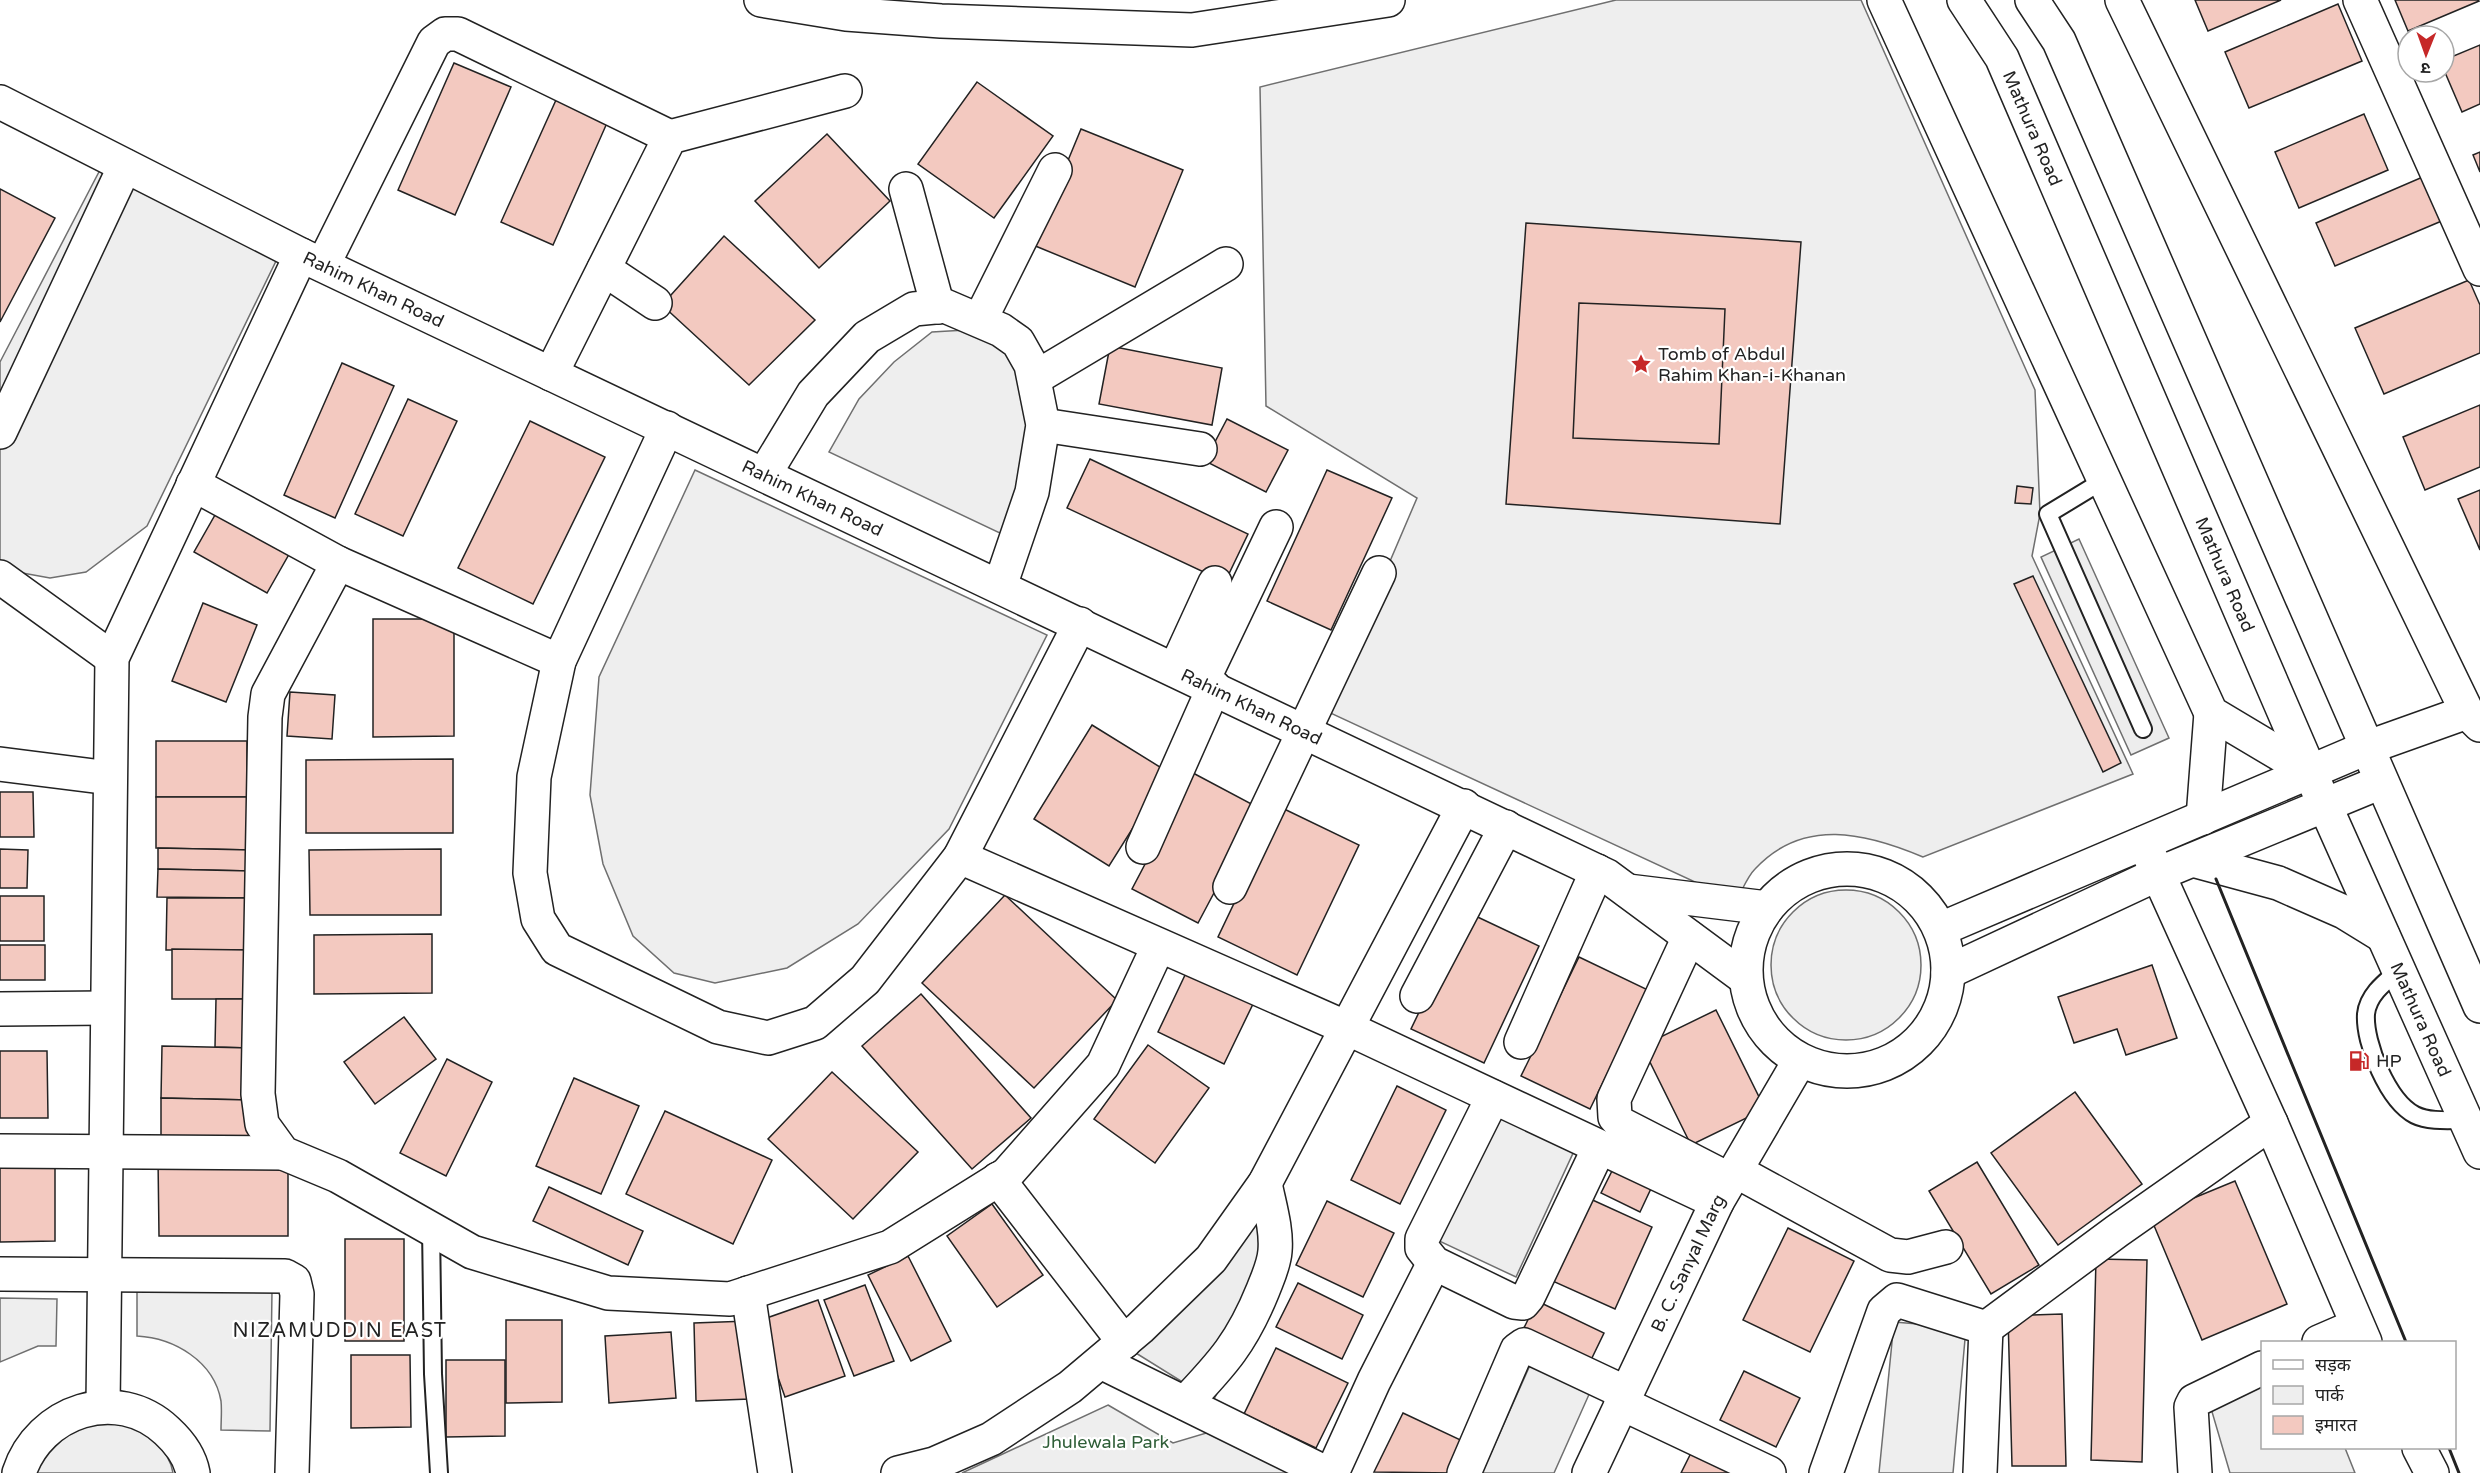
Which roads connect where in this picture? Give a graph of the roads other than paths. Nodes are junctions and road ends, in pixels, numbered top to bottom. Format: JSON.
{"nodes":[{"id":1,"x":761,"y":0,"type":"edge"},
{"id":2,"x":1388,"y":0,"type":"edge"},
{"id":3,"x":1884,"y":0,"type":"edge"},
{"id":4,"x":1964,"y":0,"type":"edge"},
{"id":5,"x":2032,"y":0,"type":"edge"},
{"id":6,"x":2122,"y":0,"type":"edge"},
{"id":7,"x":2360,"y":0,"type":"edge"},
{"id":8,"x":845,"y":91,"type":"dead end"},
{"id":9,"x":0,"y":102,"type":"edge"},
{"id":10,"x":670,"y":137,"type":"junction"},
{"id":11,"x":125,"y":166,"type":"junction"},
{"id":12,"x":1055,"y":170,"type":"dead end"},
{"id":13,"x":906,"y":189,"type":"dead end"},
{"id":14,"x":312,"y":260,"type":"junction"},
{"id":15,"x":1226,"y":264,"type":"dead end"},
{"id":16,"x":604,"y":269,"type":"junction"},
{"id":17,"x":2480,"y":269,"type":"edge"},
{"id":18,"x":655,"y":303,"type":"dead end"},
{"id":19,"x":938,"y":307,"type":"junction"},
{"id":20,"x":980,"y":320,"type":"junction"},
{"id":21,"x":551,"y":374,"type":"junction"},
{"id":22,"x":1035,"y":378,"type":"junction"},
{"id":23,"x":667,"y":428,"type":"junction"},
{"id":24,"x":0,"y":432,"type":"edge"},
{"id":25,"x":1043,"y":434,"type":"junction"},
{"id":26,"x":1189,"y":456,"type":"dead end"},
{"id":27,"x":764,"y":475,"type":"junction"},
{"id":28,"x":2104,"y":480,"type":"junction"},
{"id":29,"x":193,"y":484,"type":"junction"},
{"id":30,"x":1276,"y":527,"type":"dead end"},
{"id":31,"x":338,"y":563,"type":"junction"},
{"id":32,"x":1379,"y":573,"type":"dead end"},
{"id":33,"x":0,"y":577,"type":"edge"},
{"id":34,"x":1215,"y":584,"type":"dead end"},
{"id":35,"x":1000,"y":586,"type":"junction"},
{"id":36,"x":1080,"y":624,"type":"junction"},
{"id":37,"x":112,"y":658,"type":"junction"},
{"id":38,"x":559,"y":661,"type":"junction"},
{"id":39,"x":1197,"y":680,"type":"junction"},
{"id":40,"x":2211,"y":713,"type":"junction"},
{"id":41,"x":2473,"y":719,"type":"edge"},
{"id":42,"x":2143,"y":729,"type":"dead end"},
{"id":43,"x":1303,"y":730,"type":"junction"},
{"id":44,"x":2366,"y":748,"type":"junction"},
{"id":45,"x":0,"y":764,"type":"edge"},
{"id":46,"x":2310,"y":772,"type":"junction"},
{"id":47,"x":110,"y":778,"type":"junction"},
{"id":48,"x":2381,"y":782,"type":"junction"},
{"id":49,"x":2324,"y":804,"type":"junction"},
{"id":50,"x":1464,"y":806,"type":"junction"},
{"id":51,"x":2203,"y":818,"type":"junction"},
{"id":52,"x":1506,"y":827,"type":"junction"},
{"id":53,"x":2144,"y":843,"type":"junction"},
{"id":54,"x":1143,"y":848,"type":"dead end"},
{"id":55,"x":960,"y":857,"type":"junction"},
{"id":56,"x":2193,"y":860,"type":"junction"},
{"id":57,"x":1597,"y":871,"type":"junction"},
{"id":58,"x":2158,"y":874,"type":"junction"},
{"id":59,"x":1230,"y":886,"type":"dead end"},
{"id":60,"x":1626,"y":890,"type":"junction"},
{"id":61,"x":1767,"y":908,"type":"junction"},
{"id":62,"x":1941,"y":929,"type":"junction"},
{"id":63,"x":2383,"y":936,"type":"junction"},
{"id":64,"x":1689,"y":937,"type":"junction"},
{"id":65,"x":1391,"y":945,"type":"junction"},
{"id":66,"x":1158,"y":947,"type":"junction"},
{"id":67,"x":1432,"y":966,"type":"junction"},
{"id":68,"x":2398,"y":971,"type":"junction"},
{"id":69,"x":1948,"y":972,"type":"junction"},
{"id":70,"x":1745,"y":978,"type":"junction"},
{"id":71,"x":1417,"y":996,"type":"dead end"},
{"id":72,"x":2480,"y":1006,"type":"edge"},
{"id":73,"x":107,"y":1008,"type":"junction"},
{"id":74,"x":0,"y":1009,"type":"edge"},
{"id":75,"x":1347,"y":1028,"type":"junction"},
{"id":76,"x":1521,"y":1042,"type":"dead end"},
{"id":77,"x":1800,"y":1060,"type":"junction"},
{"id":78,"x":1493,"y":1097,"type":"junction"},
{"id":79,"x":2465,"y":1120,"type":"junction"},
{"id":80,"x":2271,"y":1123,"type":"junction"},
{"id":81,"x":1599,"y":1148,"type":"junction"},
{"id":82,"x":0,"y":1151,"type":"edge"},
{"id":83,"x":106,"y":1151,"type":"junction"},
{"id":84,"x":283,"y":1152,"type":"junction"},
{"id":85,"x":2480,"y":1152,"type":"edge"},
{"id":86,"x":998,"y":1179,"type":"junction"},
{"id":87,"x":1265,"y":1183,"type":"junction"},
{"id":88,"x":1728,"y":1184,"type":"junction"},
{"id":89,"x":430,"y":1227,"type":"junction"},
{"id":90,"x":1946,"y":1247,"type":"dead end"},
{"id":91,"x":1434,"y":1263,"type":"junction"},
{"id":92,"x":104,"y":1273,"type":"junction"},
{"id":93,"x":0,"y":1274,"type":"edge"},
{"id":94,"x":748,"y":1293,"type":"junction"},
{"id":95,"x":1986,"y":1328,"type":"junction"},
{"id":96,"x":2361,"y":1334,"type":"edge"},
{"id":97,"x":2324,"y":1341,"type":"edge"},
{"id":98,"x":1113,"y":1352,"type":"junction"},
{"id":99,"x":2261,"y":1368,"type":"edge"},
{"id":100,"x":1623,"y":1398,"type":"junction"},
{"id":101,"x":1185,"y":1403,"type":"junction"},
{"id":102,"x":103,"y":1406,"type":"junction"},
{"id":103,"x":2420,"y":1449,"type":"edge"},
{"id":104,"x":934,"y":1468,"type":"edge"},
{"id":105,"x":19,"y":1473,"type":"edge"},
{"id":106,"x":194,"y":1473,"type":"edge"},
{"id":107,"x":292,"y":1473,"type":"edge"},
{"id":108,"x":439,"y":1473,"type":"edge"},
{"id":109,"x":775,"y":1473,"type":"edge"},
{"id":110,"x":898,"y":1473,"type":"edge"},
{"id":111,"x":1326,"y":1473,"type":"edge"},
{"id":112,"x":1332,"y":1473,"type":"edge"},
{"id":113,"x":1464,"y":1473,"type":"edge"},
{"id":114,"x":1589,"y":1473,"type":"edge"},
{"id":115,"x":1770,"y":1473,"type":"edge"},
{"id":116,"x":1826,"y":1473,"type":"edge"},
{"id":117,"x":1980,"y":1473,"type":"edge"},
{"id":118,"x":2195,"y":1473,"type":"edge"},
{"id":119,"x":2432,"y":1473,"type":"edge"}],
"edges":[{"from":1,"to":2,"type":"street"},
{"from":3,"to":28,"type":"street"},
{"from":4,"to":46,"type":"street","name":"Mathura Road"},
{"from":5,"to":44,"type":"street"},
{"from":6,"to":41,"type":"street"},
{"from":7,"to":17,"type":"street"},
{"from":8,"to":10,"type":"street"},
{"from":9,"to":11,"type":"street","name":"Rahim Khan Road"},
{"from":10,"to":14,"type":"street"},
{"from":10,"to":16,"type":"street"},
{"from":11,"to":14,"type":"street","name":"Rahim Khan Road"},
{"from":11,"to":24,"type":"street"},
{"from":12,"to":20,"type":"street"},
{"from":13,"to":19,"type":"street"},
{"from":14,"to":21,"type":"street","name":"Rahim Khan Road"},
{"from":14,"to":29,"type":"street"},
{"from":15,"to":22,"type":"street"},
{"from":16,"to":18,"type":"street"},
{"from":16,"to":21,"type":"street"},
{"from":19,"to":20,"type":"street"},
{"from":19,"to":27,"type":"street"},
{"from":20,"to":22,"type":"street"},
{"from":21,"to":23,"type":"street","name":"Rahim Khan Road"},
{"from":22,"to":25,"type":"street"},
{"from":23,"to":27,"type":"street","name":"Rahim Khan Road"},
{"from":23,"to":38,"type":"street"},
{"from":25,"to":26,"type":"street"},
{"from":25,"to":35,"type":"street"},
{"from":27,"to":35,"type":"street","name":"Rahim Khan Road"},
{"from":28,"to":40,"type":"street"},
{"from":28,"to":42,"type":"lane"},
{"from":29,"to":31,"type":"street"},
{"from":29,"to":37,"type":"street"},
{"from":30,"to":39,"type":"street"},
{"from":31,"to":38,"type":"street"},
{"from":31,"to":84,"type":"street"},
{"from":32,"to":43,"type":"street"},
{"from":33,"to":37,"type":"street"},
{"from":34,"to":39,"type":"street"},
{"from":35,"to":36,"type":"street","name":"Rahim Khan Road"},
{"from":36,"to":39,"type":"street","name":"Rahim Khan Road"},
{"from":36,"to":55,"type":"street"},
{"from":37,"to":47,"type":"street"},
{"from":38,"to":55,"type":"street"},
{"from":39,"to":43,"type":"street","name":"Rahim Khan Road"},
{"from":39,"to":54,"type":"street"},
{"from":40,"to":46,"type":"street"},
{"from":40,"to":51,"type":"street"},
{"from":41,"to":44,"type":"street"},
{"from":43,"to":50,"type":"street","name":"Rahim Khan Road"},
{"from":43,"to":59,"type":"street"},
{"from":44,"to":46,"type":"street"},
{"from":44,"to":48,"type":"street"},
{"from":45,"to":47,"type":"street"},
{"from":46,"to":49,"type":"street","name":"Mathura Road"},
{"from":46,"to":51,"type":"street"},
{"from":47,"to":73,"type":"street"},
{"from":48,"to":49,"type":"street"},
{"from":48,"to":72,"type":"street"},
{"from":49,"to":56,"type":"street"},
{"from":49,"to":63,"type":"street","name":"Mathura Road"},
{"from":50,"to":52,"type":"street","name":"Rahim Khan Road"},
{"from":50,"to":65,"type":"street"},
{"from":51,"to":53,"type":"street"},
{"from":52,"to":57,"type":"street","name":"Rahim Khan Road"},
{"from":52,"to":67,"type":"street"},
{"from":53,"to":58,"type":"street"},
{"from":53,"to":62,"type":"street"},
{"from":55,"to":66,"type":"street"},
{"from":56,"to":58,"type":"street"},
{"from":56,"to":63,"type":"street"},
{"from":57,"to":60,"type":"street","name":"Rahim Khan Road"},
{"from":57,"to":76,"type":"street"},
{"from":58,"to":69,"type":"street"},
{"from":58,"to":80,"type":"street"},
{"from":60,"to":61,"type":"street","name":"Rahim Khan Road"},
{"from":60,"to":64,"type":"street","name":"Rahim Khan Road"},
{"from":61,"to":62,"type":"street"},
{"from":61,"to":70,"type":"street"},
{"from":62,"to":69,"type":"street"},
{"from":63,"to":68,"type":"street","name":"Mathura Road"},
{"from":64,"to":70,"type":"street","name":"Rahim Khan Road"},
{"from":64,"to":88,"type":"street"},
{"from":65,"to":67,"type":"street"},
{"from":65,"to":75,"type":"street"},
{"from":66,"to":75,"type":"street"},
{"from":66,"to":86,"type":"street"},
{"from":67,"to":71,"type":"street"},
{"from":68,"to":79,"type":"street","name":"Mathura Road"},
{"from":68,"to":79,"type":"lane"},
{"from":69,"to":77,"type":"street"},
{"from":70,"to":77,"type":"street"},
{"from":73,"to":74,"type":"street"},
{"from":73,"to":83,"type":"street"},
{"from":75,"to":78,"type":"street"},
{"from":75,"to":87,"type":"street"},
{"from":77,"to":88,"type":"street","name":"B. C. Sanyal Marg"},
{"from":78,"to":81,"type":"street"},
{"from":78,"to":91,"type":"street"},
{"from":79,"to":85,"type":"street","name":"Mathura Road"},
{"from":80,"to":95,"type":"street"},
{"from":80,"to":96,"type":"street"},
{"from":81,"to":88,"type":"street"},
{"from":81,"to":91,"type":"street"},
{"from":82,"to":83,"type":"street"},
{"from":83,"to":84,"type":"street"},
{"from":83,"to":92,"type":"street"},
{"from":84,"to":89,"type":"street"},
{"from":86,"to":94,"type":"street"},
{"from":86,"to":98,"type":"street"},
{"from":87,"to":98,"type":"street"},
{"from":87,"to":101,"type":"street"},
{"from":88,"to":90,"type":"street"},
{"from":88,"to":100,"type":"street","name":"B. C. Sanyal Marg"},
{"from":89,"to":94,"type":"street"},
{"from":89,"to":108,"type":"lane"},
{"from":91,"to":112,"type":"street"},
{"from":92,"to":93,"type":"street"},
{"from":92,"to":102,"type":"street"},
{"from":92,"to":107,"type":"street"},
{"from":94,"to":109,"type":"street"},
{"from":95,"to":116,"type":"street"},
{"from":95,"to":117,"type":"street"},
{"from":96,"to":97,"type":"street"},
{"from":98,"to":101,"type":"street"},
{"from":98,"to":104,"type":"street"},
{"from":99,"to":118,"type":"street"},
{"from":100,"to":113,"type":"street"},
{"from":100,"to":114,"type":"street","name":"B. C. Sanyal Marg"},
{"from":100,"to":115,"type":"street"},
{"from":101,"to":111,"type":"street"},
{"from":102,"to":105,"type":"street"},
{"from":102,"to":106,"type":"street"},
{"from":103,"to":119,"type":"street"},
{"from":104,"to":110,"type":"street"}]}
